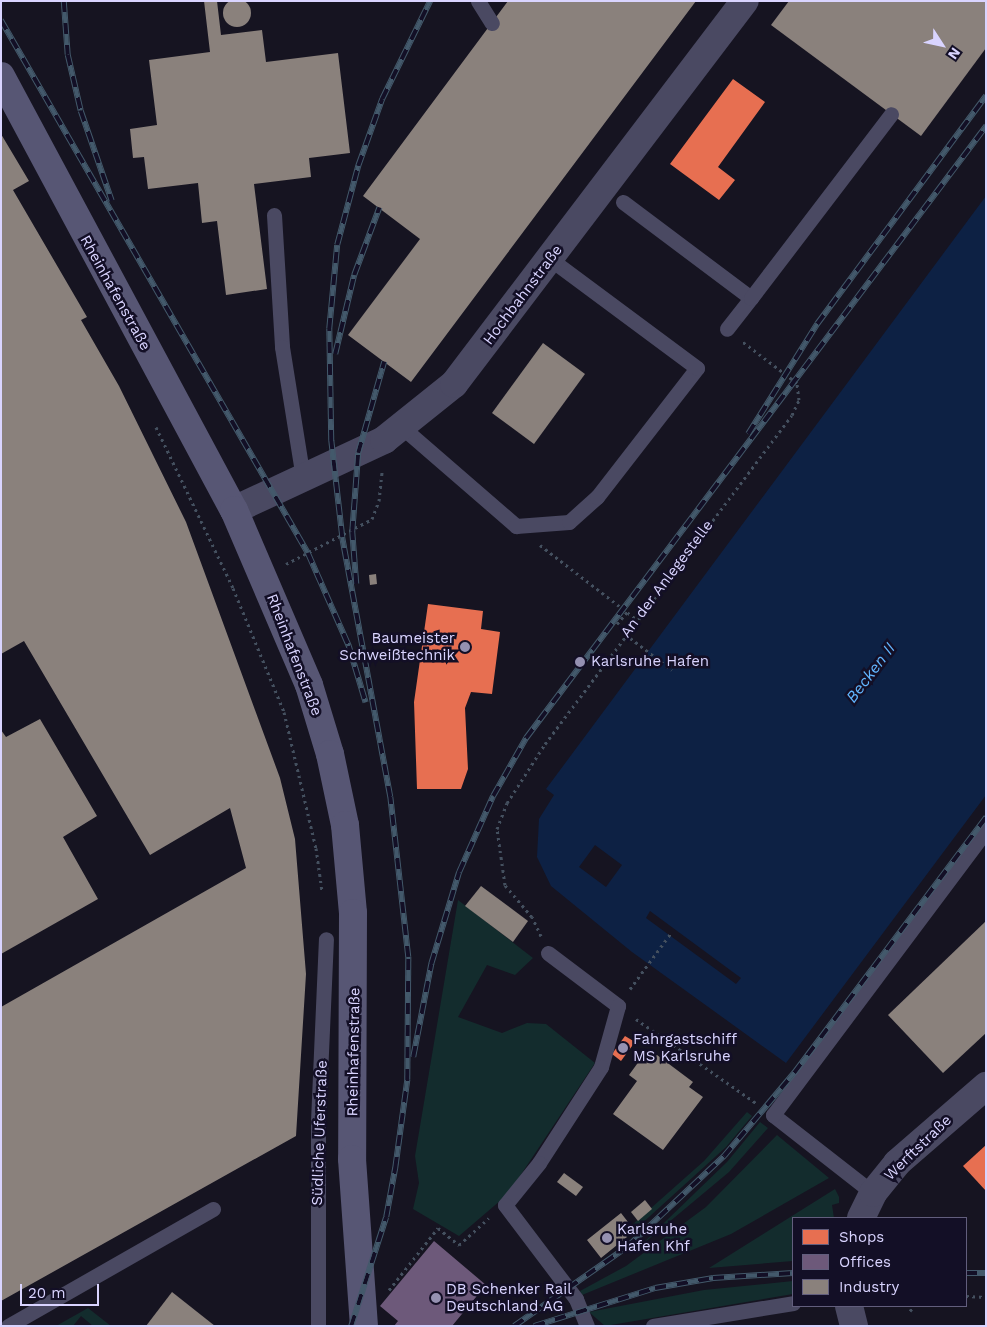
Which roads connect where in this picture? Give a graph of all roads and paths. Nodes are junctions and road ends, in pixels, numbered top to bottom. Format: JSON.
{"nodes":[{"id":1,"x":478,"y":1,"type":"edge"},
{"id":2,"x":745,"y":1,"type":"edge"},
{"id":3,"x":492,"y":24,"type":"dead end"},
{"id":4,"x":1,"y":76,"type":"edge"},
{"id":5,"x":891,"y":114,"type":"dead end"},
{"id":6,"x":623,"y":202,"type":"dead end"},
{"id":7,"x":274,"y":215,"type":"dead end"},
{"id":8,"x":550,"y":259,"type":"junction"},
{"id":9,"x":751,"y":298,"type":"junction"},
{"id":10,"x":727,"y":329,"type":"joint"},
{"id":11,"x":394,"y":434,"type":"junction"},
{"id":12,"x":303,"y":478,"type":"junction"},
{"id":13,"x":234,"y":510,"type":"junction"},
{"id":14,"x":516,"y":526,"type":"junction"},
{"id":15,"x":264,"y":576,"type":"junction"},
{"id":16,"x":627,"y":612,"type":"junction"},
{"id":17,"x":636,"y":619,"type":"junction"},
{"id":18,"x":618,"y":624,"type":"dead end"},
{"id":19,"x":625,"y":634,"type":"junction"},
{"id":20,"x":672,"y":670,"type":"dead end"},
{"id":21,"x":986,"y":830,"type":"edge"},
{"id":22,"x":322,"y":896,"type":"dead end"},
{"id":23,"x":671,"y":933,"type":"dead end"},
{"id":24,"x":326,"y":939,"type":"dead end"},
{"id":25,"x":548,"y":953,"type":"joint"},
{"id":26,"x":642,"y":973,"type":"dead end"},
{"id":27,"x":618,"y":1006,"type":"junction"},
{"id":28,"x":986,"y":1086,"type":"edge"},
{"id":29,"x":773,"y":1115,"type":"junction"},
{"id":30,"x":873,"y":1193,"type":"junction"},
{"id":31,"x":505,"y":1204,"type":"junction"},
{"id":32,"x":213,"y":1209,"type":"dead end"},
{"id":33,"x":861,"y":1217,"type":"edge"},
{"id":34,"x":387,"y":1294,"type":"dead end"},
{"id":35,"x":967,"y":1296,"type":"edge"},
{"id":36,"x":986,"y":1296,"type":"edge"},
{"id":37,"x":792,"y":1303,"type":"edge"},
{"id":38,"x":849,"y":1307,"type":"edge"},
{"id":39,"x":913,"y":1307,"type":"edge"},
{"id":40,"x":910,"y":1311,"type":"dead end"},
{"id":41,"x":8,"y":1326,"type":"edge"},
{"id":42,"x":318,"y":1326,"type":"edge"},
{"id":43,"x":364,"y":1326,"type":"edge"},
{"id":44,"x":587,"y":1326,"type":"edge"},
{"id":45,"x":653,"y":1326,"type":"edge"},
{"id":46,"x":854,"y":1326,"type":"edge"}],
"edges":[{"from":1,"to":3,"type":"lane"},
{"from":2,"to":8,"type":"street","name":"Hochbahnstraße"},
{"from":4,"to":13,"type":"main road","name":"Rheinhafenstraße"},
{"from":5,"to":9,"type":"lane"},
{"from":6,"to":9,"type":"lane"},
{"from":7,"to":12,"type":"lane"},
{"from":8,"to":11,"type":"street","name":"Hochbahnstraße"},
{"from":8,"to":14,"type":"lane"},
{"from":9,"to":10,"type":"lane"},
{"from":10,"to":17,"type":"path","name":"An der Anlegestelle"},
{"from":11,"to":12,"type":"street","name":"Hochbahnstraße"},
{"from":11,"to":14,"type":"lane"},
{"from":11,"to":15,"type":"path"},
{"from":12,"to":13,"type":"street","name":"Hochbahnstraße"},
{"from":13,"to":15,"type":"main road","name":"Rheinhafenstraße"},
{"from":14,"to":16,"type":"path"},
{"from":15,"to":22,"type":"path"},
{"from":15,"to":43,"type":"main road","name":"Rheinhafenstraße"},
{"from":16,"to":17,"type":"path"},
{"from":16,"to":18,"type":"path"},
{"from":17,"to":19,"type":"path","name":"An der Anlegestelle"},
{"from":19,"to":20,"type":"path"},
{"from":19,"to":25,"type":"path","name":"An der Anlegestelle"},
{"from":21,"to":29,"type":"lane"},
{"from":23,"to":26,"type":"path"},
{"from":24,"to":42,"type":"lane","name":"Südliche Uferstraße"},
{"from":25,"to":27,"type":"lane"},
{"from":27,"to":29,"type":"path"},
{"from":27,"to":31,"type":"lane"},
{"from":28,"to":30,"type":"street","name":"Werftstraße"},
{"from":29,"to":30,"type":"lane"},
{"from":30,"to":33,"type":"street","name":"Werftstraße"},
{"from":31,"to":34,"type":"path"},
{"from":31,"to":44,"type":"lane"},
{"from":32,"to":41,"type":"lane"},
{"from":35,"to":36,"type":"path"},
{"from":37,"to":45,"type":"lane"},
{"from":38,"to":46,"type":"street"},
{"from":39,"to":40,"type":"path"}]}
